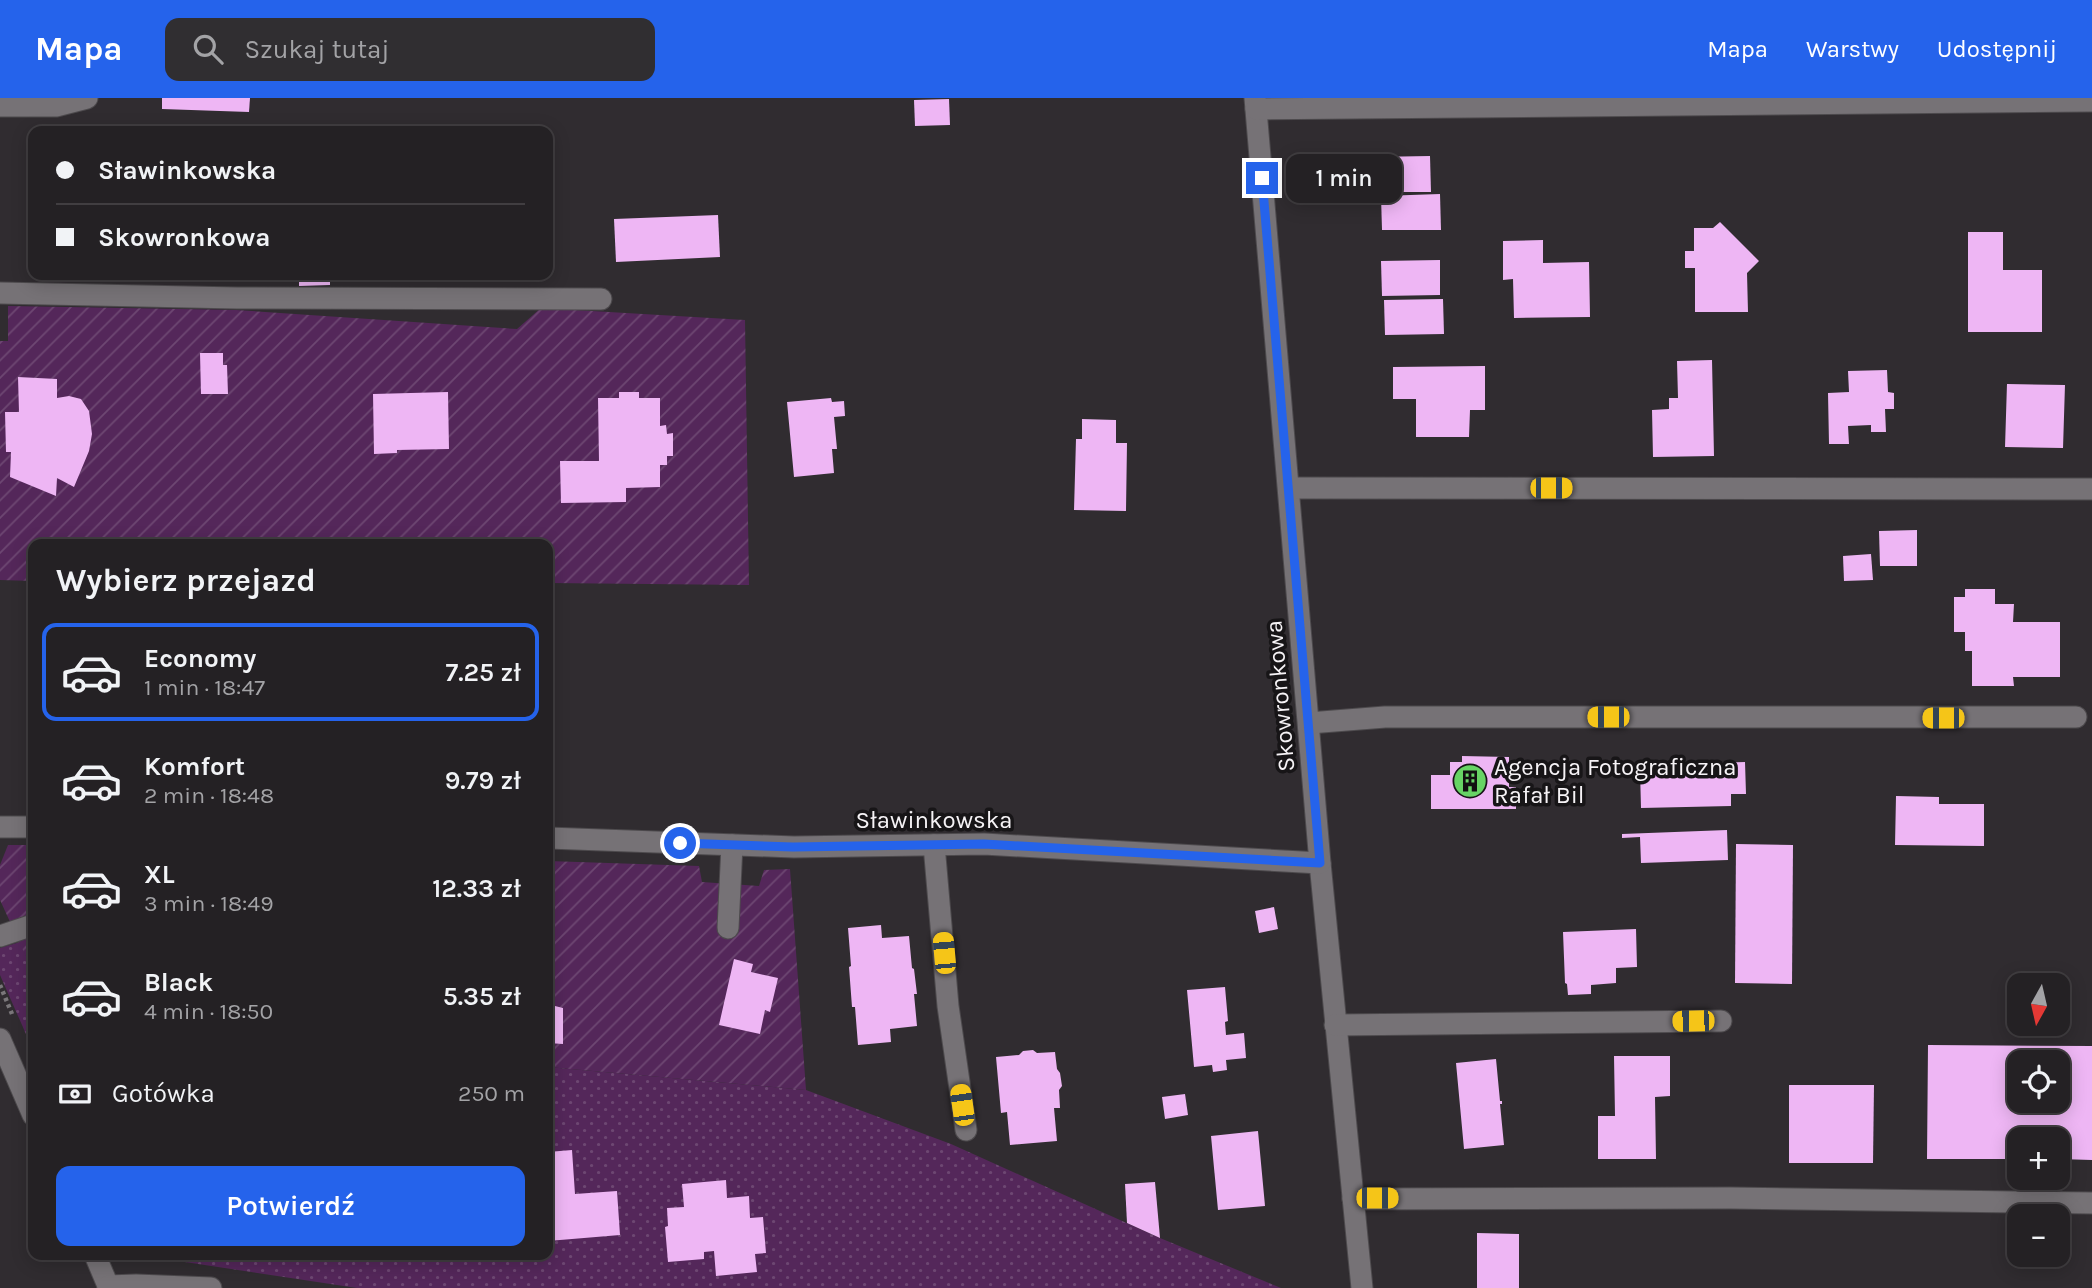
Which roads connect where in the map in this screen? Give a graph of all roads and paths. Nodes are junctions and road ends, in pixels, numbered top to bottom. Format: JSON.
{"nodes":[{"id":1,"x":87,"y":98,"type":"edge"},
{"id":2,"x":2092,"y":101,"type":"edge"},
{"id":3,"x":1256,"y":103,"type":"edge"},
{"id":4,"x":0,"y":106,"type":"edge"},
{"id":5,"x":0,"y":293,"type":"edge"},
{"id":6,"x":601,"y":299,"type":"dead end"},
{"id":7,"x":1289,"y":488,"type":"junction"},
{"id":8,"x":2092,"y":489,"type":"edge"},
{"id":9,"x":2077,"y":717,"type":"dead end"},
{"id":10,"x":1309,"y":723,"type":"junction"},
{"id":11,"x":0,"y":827,"type":"edge"},
{"id":12,"x":28,"y":827,"type":"edge"},
{"id":13,"x":553,"y":838,"type":"edge"},
{"id":14,"x":732,"y":845,"type":"junction"},
{"id":15,"x":934,"y":845,"type":"junction"},
{"id":16,"x":1320,"y":863,"type":"junction"},
{"id":17,"x":28,"y":927,"type":"edge"},
{"id":18,"x":729,"y":928,"type":"dead end"},
{"id":19,"x":0,"y":936,"type":"edge"},
{"id":20,"x":1721,"y":1021,"type":"dead end"},
{"id":21,"x":1335,"y":1025,"type":"junction"},
{"id":22,"x":0,"y":1039,"type":"edge"},
{"id":23,"x":28,"y":1103,"type":"edge"},
{"id":24,"x":966,"y":1130,"type":"dead end"},
{"id":25,"x":1353,"y":1199,"type":"junction"},
{"id":26,"x":2092,"y":1203,"type":"edge"},
{"id":27,"x":96,"y":1260,"type":"edge"},
{"id":28,"x":109,"y":1287,"type":"edge"},
{"id":29,"x":211,"y":1288,"type":"edge"},
{"id":30,"x":1362,"y":1288,"type":"edge"}],
"edges":[{"from":1,"to":4,"type":"street"},
{"from":2,"to":3,"type":"street"},
{"from":3,"to":7,"type":"street","name":"Skowronkowa"},
{"from":5,"to":6,"type":"street"},
{"from":7,"to":8,"type":"street"},
{"from":7,"to":10,"type":"street","name":"Skowronkowa"},
{"from":9,"to":10,"type":"street"},
{"from":10,"to":16,"type":"street","name":"Skowronkowa"},
{"from":11,"to":12,"type":"street"},
{"from":13,"to":14,"type":"street","name":"Sławinkowska"},
{"from":14,"to":15,"type":"street","name":"Sławinkowska"},
{"from":14,"to":18,"type":"street"},
{"from":15,"to":16,"type":"street","name":"Sławinkowska"},
{"from":15,"to":24,"type":"street"},
{"from":16,"to":21,"type":"street","name":"Skowronkowa"},
{"from":17,"to":19,"type":"street"},
{"from":20,"to":21,"type":"street"},
{"from":21,"to":25,"type":"street","name":"Skowronkowa"},
{"from":22,"to":23,"type":"street"},
{"from":25,"to":26,"type":"street"},
{"from":25,"to":30,"type":"street","name":"Skowronkowa"},
{"from":27,"to":28,"type":"street"},
{"from":28,"to":29,"type":"street"}]}
